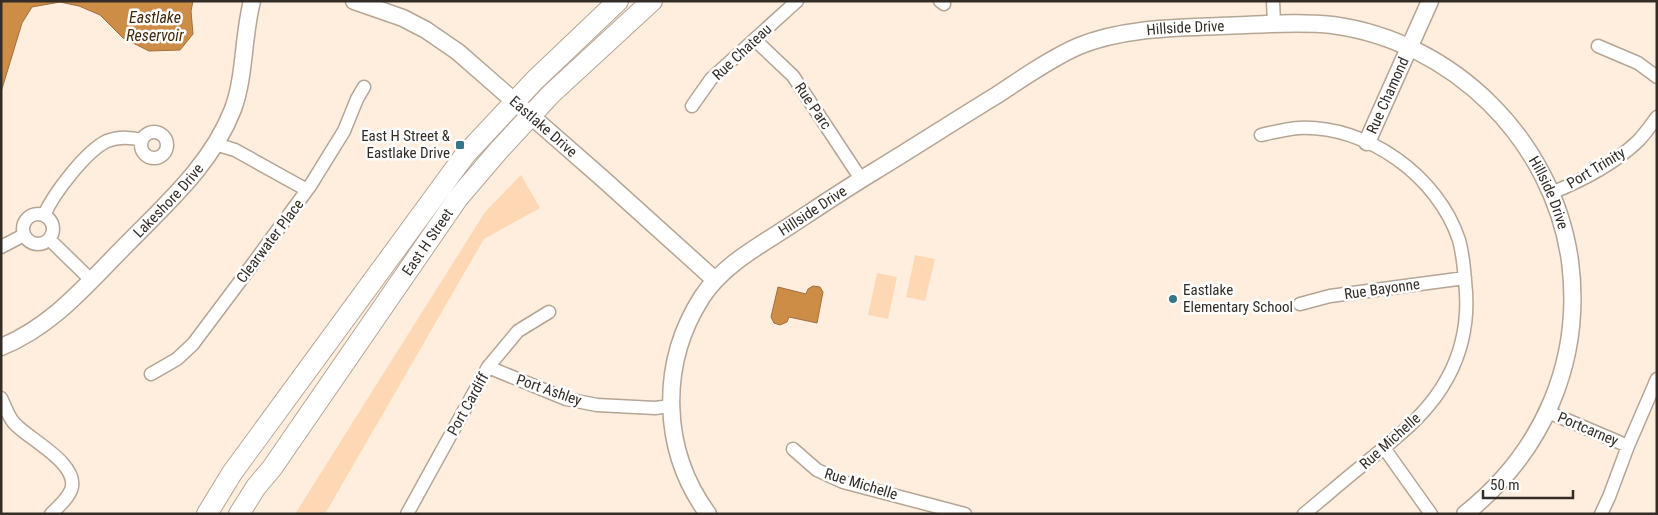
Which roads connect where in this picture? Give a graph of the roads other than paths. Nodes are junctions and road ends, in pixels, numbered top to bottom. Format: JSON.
{"nodes":[{"id":1,"x":252,"y":1,"type":"edge"},
{"id":2,"x":354,"y":1,"type":"edge"},
{"id":3,"x":618,"y":1,"type":"edge"},
{"id":4,"x":652,"y":1,"type":"edge"},
{"id":5,"x":797,"y":1,"type":"edge"},
{"id":6,"x":1273,"y":1,"type":"edge"},
{"id":7,"x":1430,"y":1,"type":"edge"},
{"id":8,"x":1274,"y":24,"type":"junction"},
{"id":9,"x":755,"y":40,"type":"junction"},
{"id":10,"x":1598,"y":46,"type":"dead end"},
{"id":11,"x":1409,"y":47,"type":"junction"},
{"id":12,"x":1657,"y":77,"type":"edge"},
{"id":13,"x":364,"y":87,"type":"dead end"},
{"id":14,"x":515,"y":101,"type":"junction"},
{"id":15,"x":692,"y":106,"type":"dead end"},
{"id":16,"x":532,"y":116,"type":"junction"},
{"id":17,"x":1657,"y":117,"type":"edge"},
{"id":18,"x":1262,"y":135,"type":"dead end"},
{"id":19,"x":142,"y":140,"type":"dead end"},
{"id":20,"x":1367,"y":142,"type":"junction"},
{"id":21,"x":215,"y":144,"type":"junction"},
{"id":22,"x":861,"y":179,"type":"junction"},
{"id":23,"x":307,"y":190,"type":"junction"},
{"id":24,"x":1551,"y":193,"type":"junction"},
{"id":25,"x":44,"y":215,"type":"junction"},
{"id":26,"x":24,"y":234,"type":"junction"},
{"id":27,"x":50,"y":240,"type":"junction"},
{"id":28,"x":1,"y":247,"type":"edge"},
{"id":29,"x":1465,"y":278,"type":"junction"},
{"id":30,"x":91,"y":280,"type":"junction"},
{"id":31,"x":715,"y":280,"type":"junction"},
{"id":32,"x":1300,"y":304,"type":"dead end"},
{"id":33,"x":549,"y":312,"type":"dead end"},
{"id":34,"x":1,"y":348,"type":"edge"},
{"id":35,"x":488,"y":367,"type":"junction"},
{"id":36,"x":151,"y":374,"type":"dead end"},
{"id":37,"x":1657,"y":380,"type":"edge"},
{"id":38,"x":1,"y":398,"type":"edge"},
{"id":39,"x":672,"y":406,"type":"junction"},
{"id":40,"x":1548,"y":412,"type":"junction"},
{"id":41,"x":1628,"y":446,"type":"junction"},
{"id":42,"x":1384,"y":448,"type":"junction"},
{"id":43,"x":793,"y":449,"type":"dead end"},
{"id":44,"x":51,"y":514,"type":"edge"},
{"id":45,"x":206,"y":514,"type":"edge"},
{"id":46,"x":239,"y":514,"type":"edge"},
{"id":47,"x":407,"y":514,"type":"edge"},
{"id":48,"x":708,"y":514,"type":"edge"},
{"id":49,"x":964,"y":514,"type":"edge"},
{"id":50,"x":1304,"y":514,"type":"edge"},
{"id":51,"x":1431,"y":514,"type":"edge"},
{"id":52,"x":1465,"y":514,"type":"edge"},
{"id":53,"x":1601,"y":514,"type":"edge"}],
"edges":[{"from":1,"to":21,"type":"street","name":"Lakeshore Drive"},
{"from":2,"to":14,"type":"street","name":"Eastlake Drive"},
{"from":3,"to":14,"type":"main road","name":"East H Street"},
{"from":4,"to":16,"type":"main road","name":"East H Street"},
{"from":5,"to":9,"type":"street","name":"Rue Chateau"},
{"from":6,"to":8,"type":"street"},
{"from":7,"to":11,"type":"street","name":"Rue Chamond"},
{"from":8,"to":11,"type":"street","name":"Hillside Drive"},
{"from":8,"to":22,"type":"street","name":"Hillside Drive"},
{"from":9,"to":15,"type":"street","name":"Rue Chateau"},
{"from":9,"to":22,"type":"street","name":"Rue Parc"},
{"from":10,"to":12,"type":"street"},
{"from":11,"to":20,"type":"street","name":"Rue Chamond"},
{"from":11,"to":24,"type":"street","name":"Hillside Drive"},
{"from":13,"to":23,"type":"street","name":"Clearwater Place"},
{"from":14,"to":16,"type":"street","name":"Eastlake Drive"},
{"from":14,"to":45,"type":"main road","name":"East H Street"},
{"from":16,"to":31,"type":"street","name":"Eastlake Drive"},
{"from":16,"to":46,"type":"main road","name":"East H Street"},
{"from":17,"to":24,"type":"street","name":"Port Trinity"},
{"from":18,"to":20,"type":"street","name":"Rue Michelle"},
{"from":19,"to":25,"type":"street"},
{"from":20,"to":29,"type":"street","name":"Rue Michelle"},
{"from":21,"to":23,"type":"street"},
{"from":21,"to":30,"type":"street","name":"Lakeshore Drive"},
{"from":22,"to":31,"type":"street","name":"Hillside Drive"},
{"from":23,"to":36,"type":"street","name":"Clearwater Place"},
{"from":24,"to":40,"type":"street","name":"Hillside Drive"},
{"from":25,"to":26,"type":"street"},
{"from":25,"to":27,"type":"street"},
{"from":26,"to":27,"type":"street"},
{"from":26,"to":28,"type":"street"},
{"from":27,"to":30,"type":"street"},
{"from":29,"to":32,"type":"street","name":"Rue Bayonne"},
{"from":29,"to":42,"type":"street","name":"Rue Michelle"},
{"from":30,"to":34,"type":"street","name":"Lakeshore Drive"},
{"from":31,"to":39,"type":"street","name":"Hillside Drive"},
{"from":33,"to":35,"type":"street","name":"Port Cardiff"},
{"from":35,"to":39,"type":"street","name":"Port Ashley"},
{"from":35,"to":47,"type":"street","name":"Port Cardiff"},
{"from":37,"to":41,"type":"street"},
{"from":38,"to":44,"type":"street"},
{"from":39,"to":48,"type":"street","name":"Hillside Drive"},
{"from":40,"to":41,"type":"street","name":"Portcarney"},
{"from":40,"to":52,"type":"street","name":"Hillside Drive"},
{"from":41,"to":53,"type":"street"},
{"from":42,"to":50,"type":"street","name":"Rue Michelle"},
{"from":42,"to":51,"type":"street"},
{"from":43,"to":49,"type":"street","name":"Rue Michelle"}]}
